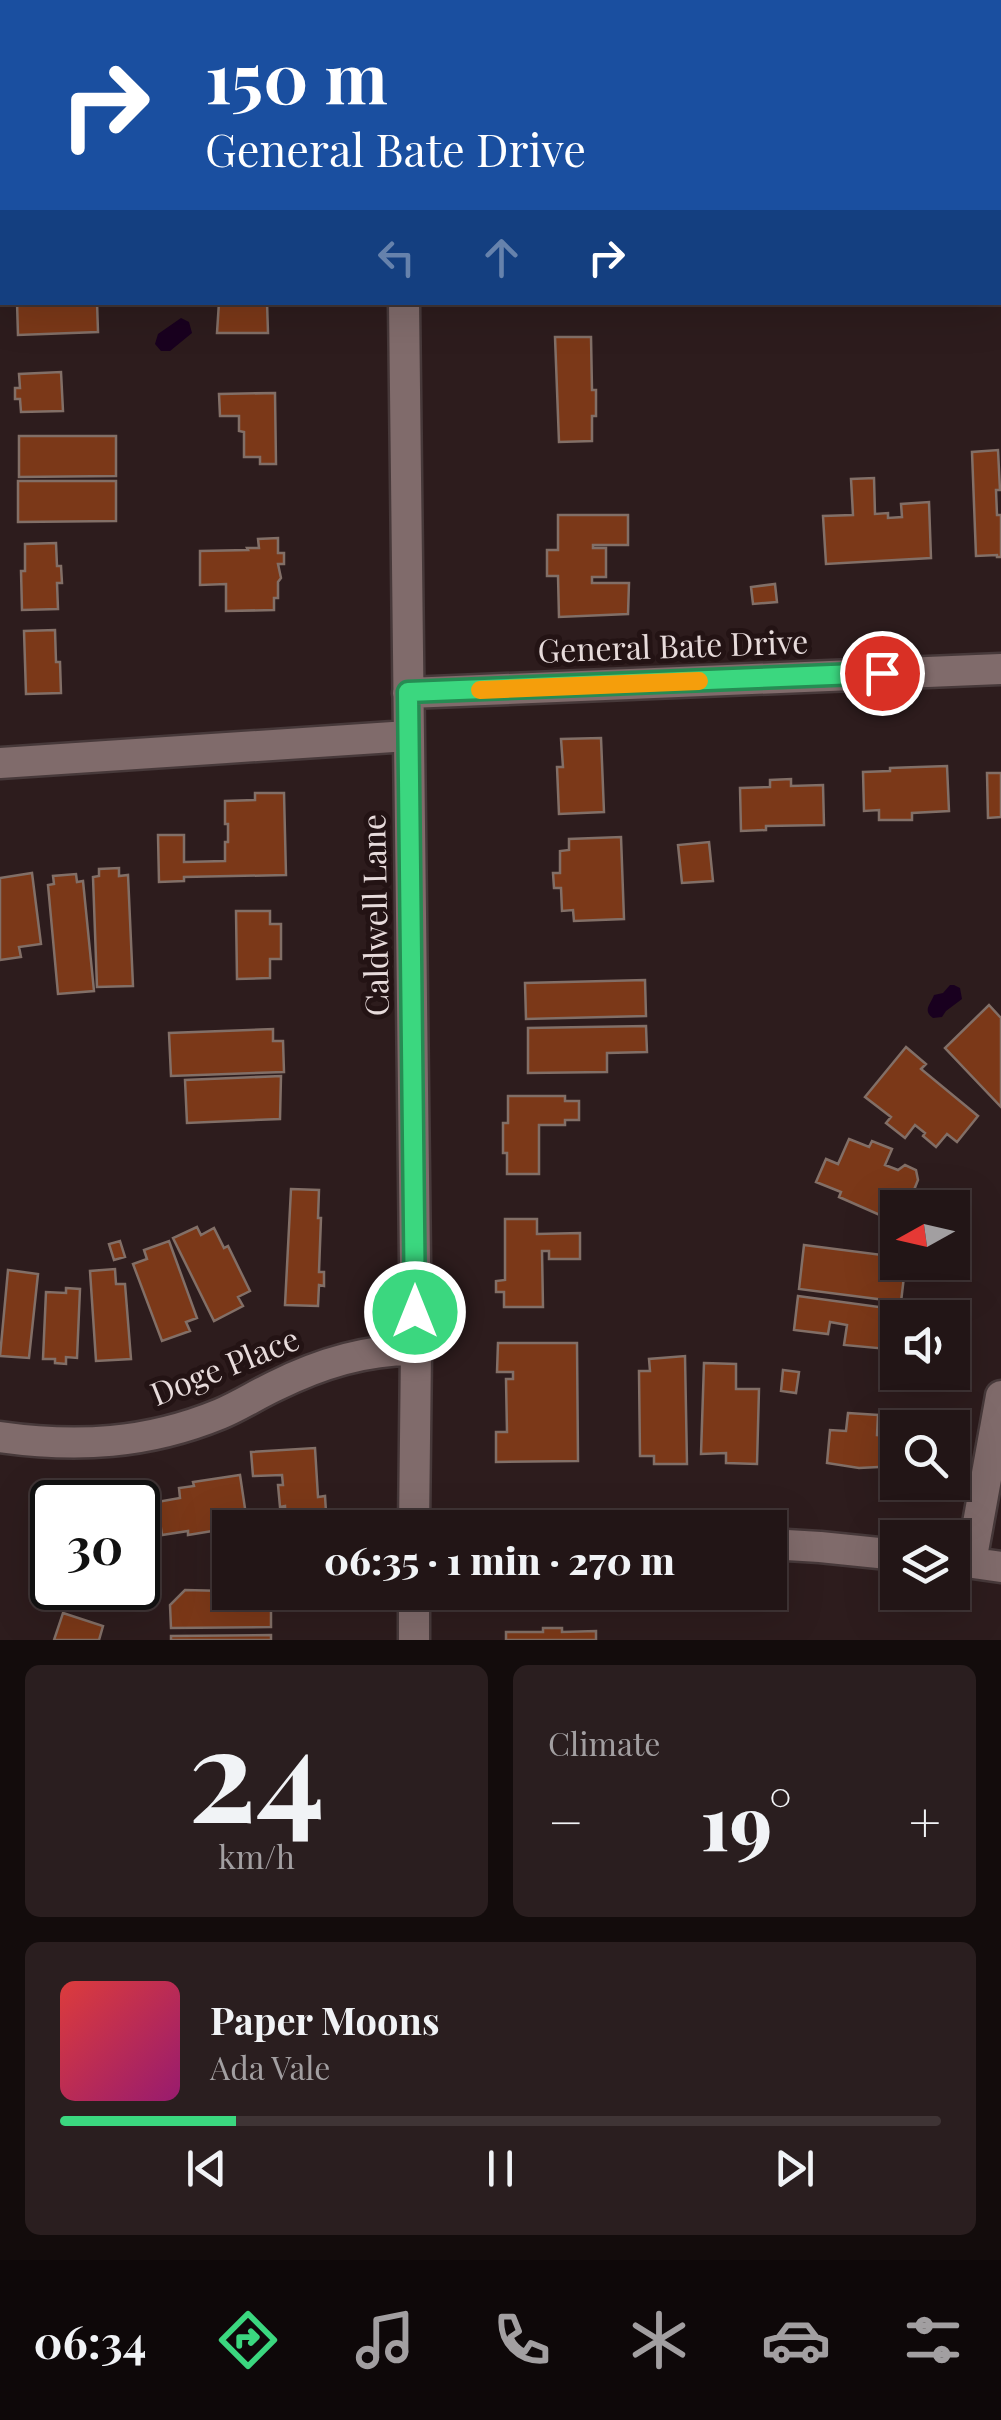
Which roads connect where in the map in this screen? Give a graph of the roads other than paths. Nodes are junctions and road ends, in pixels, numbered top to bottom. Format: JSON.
{"nodes":[{"id":1,"x":404,"y":305,"type":"edge"},
{"id":2,"x":1001,"y":668,"type":"edge"},
{"id":3,"x":408,"y":692,"type":"junction"},
{"id":4,"x":408,"y":736,"type":"junction"},
{"id":5,"x":0,"y":763,"type":"edge"},
{"id":6,"x":416,"y":1350,"type":"junction"},
{"id":7,"x":1001,"y":1396,"type":"edge"},
{"id":8,"x":0,"y":1437,"type":"edge"},
{"id":9,"x":414,"y":1510,"type":"edge"},
{"id":10,"x":787,"y":1545,"type":"edge"},
{"id":11,"x":880,"y":1552,"type":"edge"},
{"id":12,"x":975,"y":1563,"type":"edge"},
{"id":13,"x":414,"y":1610,"type":"edge"},
{"id":14,"x":414,"y":1640,"type":"edge"}],
"edges":[{"from":1,"to":3,"type":"street","name":"Caldwell Lane"},
{"from":2,"to":3,"type":"street","name":"General Bate Drive"},
{"from":3,"to":4,"type":"street","name":"Caldwell Lane"},
{"from":4,"to":5,"type":"street"},
{"from":4,"to":6,"type":"street","name":"Caldwell Lane"},
{"from":6,"to":8,"type":"street","name":"Doge Place"},
{"from":6,"to":9,"type":"street","name":"Caldwell Lane"},
{"from":7,"to":12,"type":"street"},
{"from":10,"to":11,"type":"street"},
{"from":13,"to":14,"type":"street"}]}
